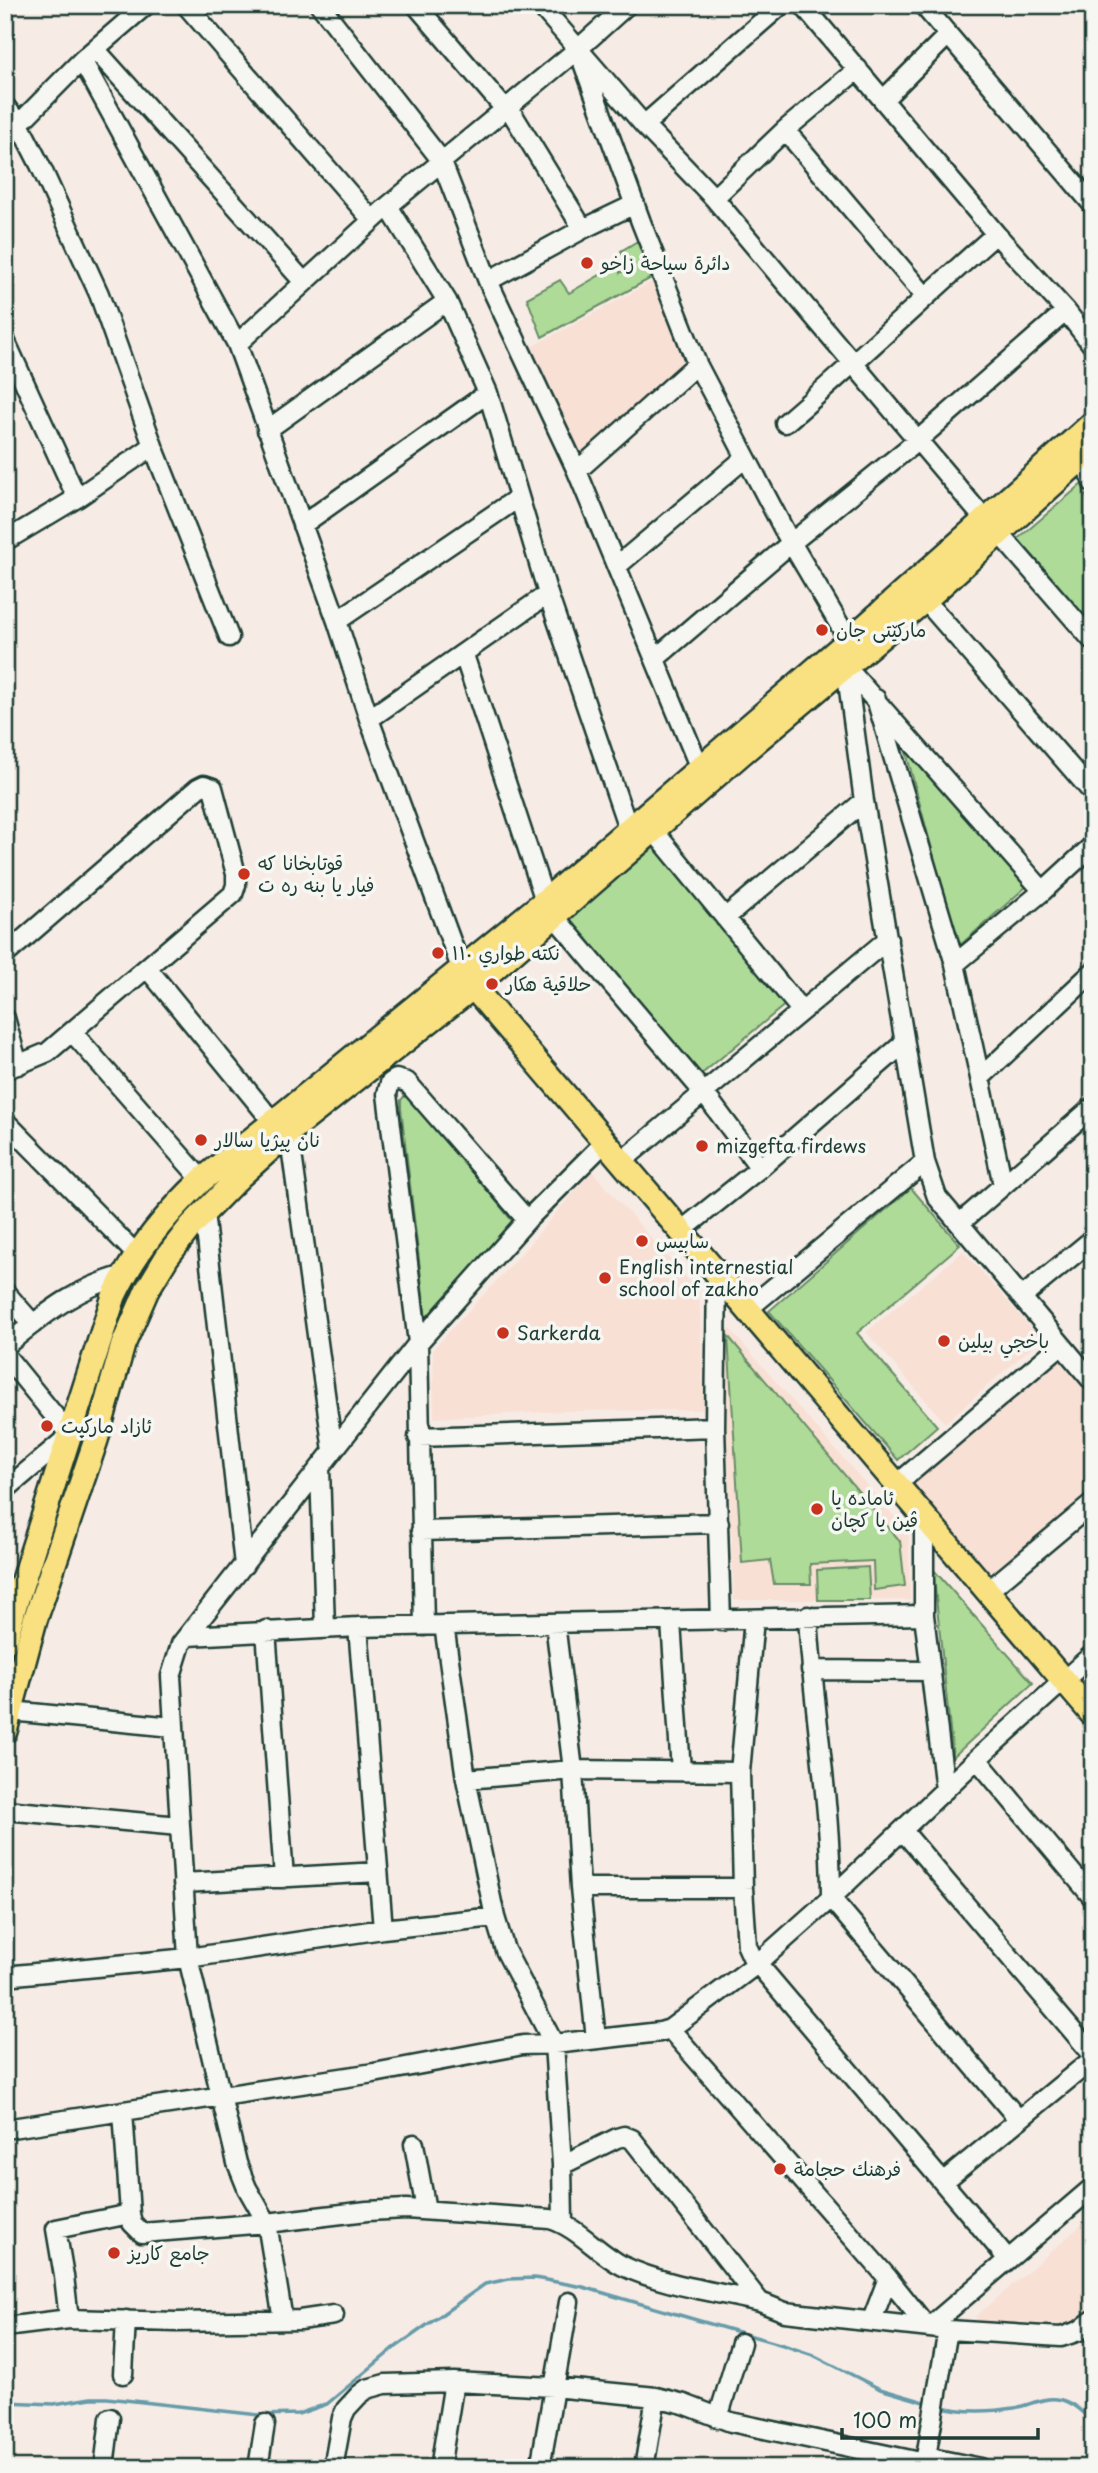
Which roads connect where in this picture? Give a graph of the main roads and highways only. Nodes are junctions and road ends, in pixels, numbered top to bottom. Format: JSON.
{"nodes":[{"id":1,"x":1093,"y":423,"type":"edge"},
{"id":2,"x":1088,"y":453,"type":"edge"},
{"id":3,"x":992,"y":526,"type":"junction"},
{"id":4,"x":893,"y":615,"type":"junction"},
{"id":5,"x":550,"y":909,"type":"junction"},
{"id":6,"x":467,"y":977,"type":"junction"},
{"id":7,"x":281,"y":1127,"type":"junction"},
{"id":8,"x":10,"y":1610,"type":"edge"},
{"id":9,"x":5,"y":1642,"type":"edge"},
{"id":10,"x":14,"y":1665,"type":"edge"},
{"id":11,"x":1093,"y":1714,"type":"edge"},
{"id":12,"x":8,"y":1721,"type":"edge"}],
"edges":[{"from":1,"to":3,"type":"main road"},
{"from":2,"to":3,"type":"main road"},
{"from":3,"to":4,"type":"main road"},
{"from":4,"to":5,"type":"main road"},
{"from":4,"to":5,"type":"main road"},
{"from":5,"to":6,"type":"main road"},
{"from":6,"to":7,"type":"main road"},
{"from":6,"to":11,"type":"main road"},
{"from":7,"to":8,"type":"main road"},
{"from":7,"to":10,"type":"main road"},
{"from":8,"to":9,"type":"main road"},
{"from":10,"to":12,"type":"main road"}]}
